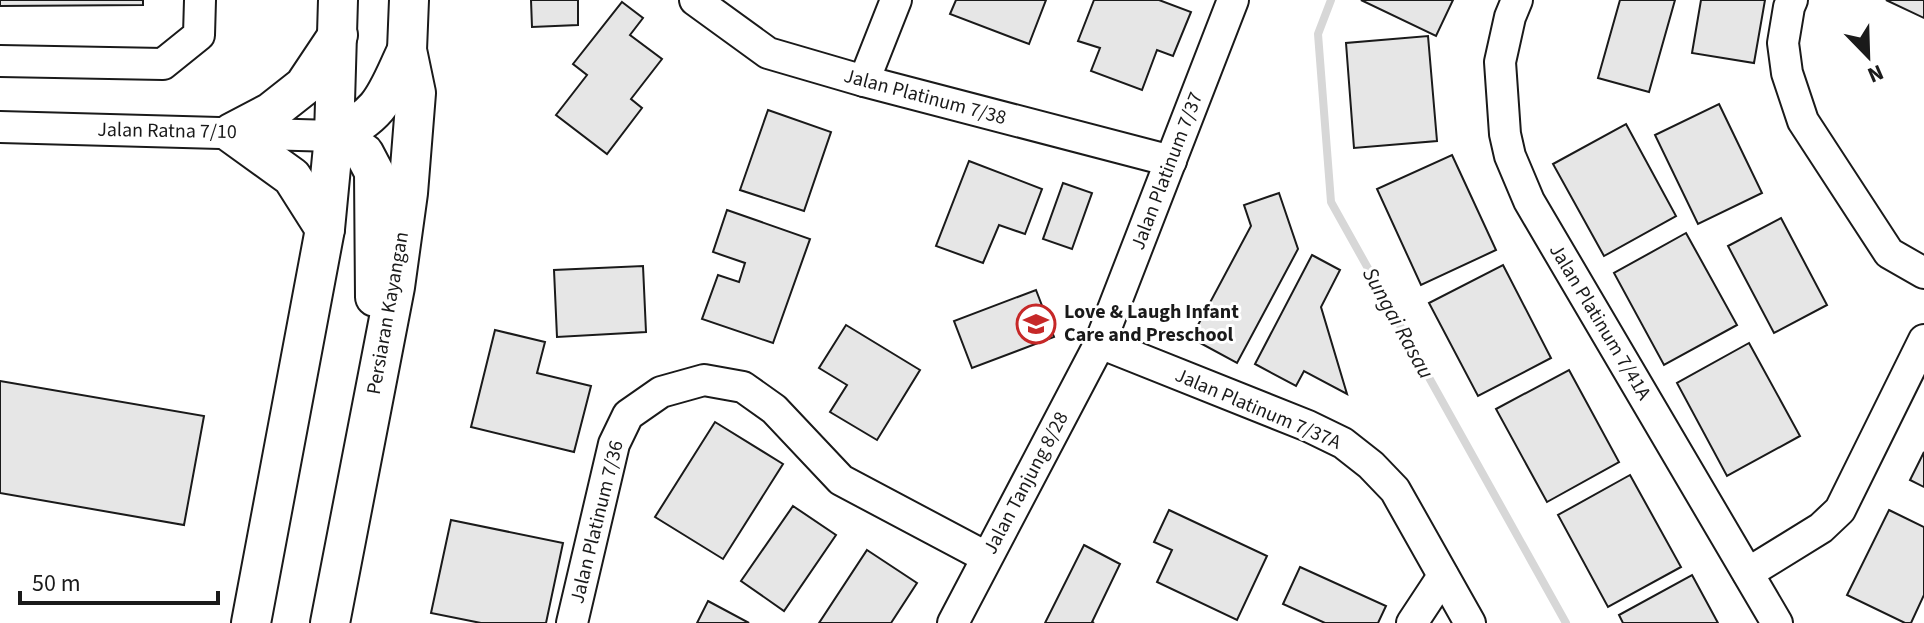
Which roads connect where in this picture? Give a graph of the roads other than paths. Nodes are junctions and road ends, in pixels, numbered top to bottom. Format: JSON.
{"nodes":[{"id":1,"x":200,"y":0,"type":"edge"},
{"id":2,"x":409,"y":0,"type":"edge"},
{"id":3,"x":695,"y":0,"type":"edge"},
{"id":4,"x":896,"y":0,"type":"edge"},
{"id":5,"x":1233,"y":0,"type":"edge"},
{"id":6,"x":1517,"y":0,"type":"edge"},
{"id":7,"x":1792,"y":0,"type":"edge"},
{"id":8,"x":338,"y":18,"type":"edge"},
{"id":9,"x":407,"y":50,"type":"junction"},
{"id":10,"x":0,"y":61,"type":"edge"},
{"id":11,"x":864,"y":81,"type":"junction"},
{"id":12,"x":0,"y":127,"type":"edge"},
{"id":13,"x":231,"y":133,"type":"junction"},
{"id":14,"x":334,"y":136,"type":"junction"},
{"id":15,"x":1171,"y":161,"type":"junction"},
{"id":16,"x":325,"y":229,"type":"junction"},
{"id":17,"x":1924,"y":273,"type":"edge"},
{"id":18,"x":1924,"y":340,"type":"edge"},
{"id":19,"x":1100,"y":343,"type":"junction"},
{"id":20,"x":377,"y":382,"type":"junction"},
{"id":21,"x":986,"y":557,"type":"junction"},
{"id":22,"x":1748,"y":573,"type":"junction"},
{"id":23,"x":1443,"y":576,"type":"junction"},
{"id":24,"x":251,"y":623,"type":"edge"},
{"id":25,"x":330,"y":623,"type":"edge"},
{"id":26,"x":572,"y":623,"type":"edge"},
{"id":27,"x":953,"y":623,"type":"edge"},
{"id":28,"x":1412,"y":623,"type":"edge"},
{"id":29,"x":1470,"y":623,"type":"edge"},
{"id":30,"x":1777,"y":623,"type":"edge"}],
"edges":[{"from":1,"to":10,"type":"street"},
{"from":2,"to":9,"type":"main road","name":"Persiaran Kayangan"},
{"from":3,"to":11,"type":"street","name":"Jalan Platinum 7/38"},
{"from":4,"to":11,"type":"street"},
{"from":5,"to":15,"type":"street","name":"Jalan Platinum 7/37"},
{"from":6,"to":22,"type":"street","name":"Jalan Platinum 7/41A"},
{"from":7,"to":17,"type":"street"},
{"from":8,"to":13,"type":"main road"},
{"from":8,"to":14,"type":"main road"},
{"from":9,"to":14,"type":"main road"},
{"from":9,"to":20,"type":"main road","name":"Persiaran Kayangan"},
{"from":11,"to":15,"type":"street","name":"Jalan Platinum 7/38"},
{"from":12,"to":13,"type":"street","name":"Jalan Ratna 7/10"},
{"from":13,"to":14,"type":"street","name":"Jalan Ratna 7/10"},
{"from":13,"to":16,"type":"main road"},
{"from":14,"to":16,"type":"main road"},
{"from":14,"to":20,"type":"main road"},
{"from":15,"to":19,"type":"street","name":"Jalan Platinum 7/37"},
{"from":16,"to":24,"type":"main road"},
{"from":18,"to":22,"type":"street"},
{"from":19,"to":21,"type":"street","name":"Jalan Tanjung 8/28"},
{"from":19,"to":23,"type":"street","name":"Jalan Platinum 7/37A"},
{"from":20,"to":25,"type":"main road","name":"Persiaran Kayangan"},
{"from":21,"to":26,"type":"street","name":"Jalan Platinum 7/36"},
{"from":21,"to":27,"type":"street","name":"Jalan Tanjung 8/28"},
{"from":22,"to":30,"type":"street","name":"Jalan Platinum 7/41A"},
{"from":23,"to":28,"type":"street"},
{"from":23,"to":29,"type":"street","name":"Jalan Platinum 7/37A"}]}
